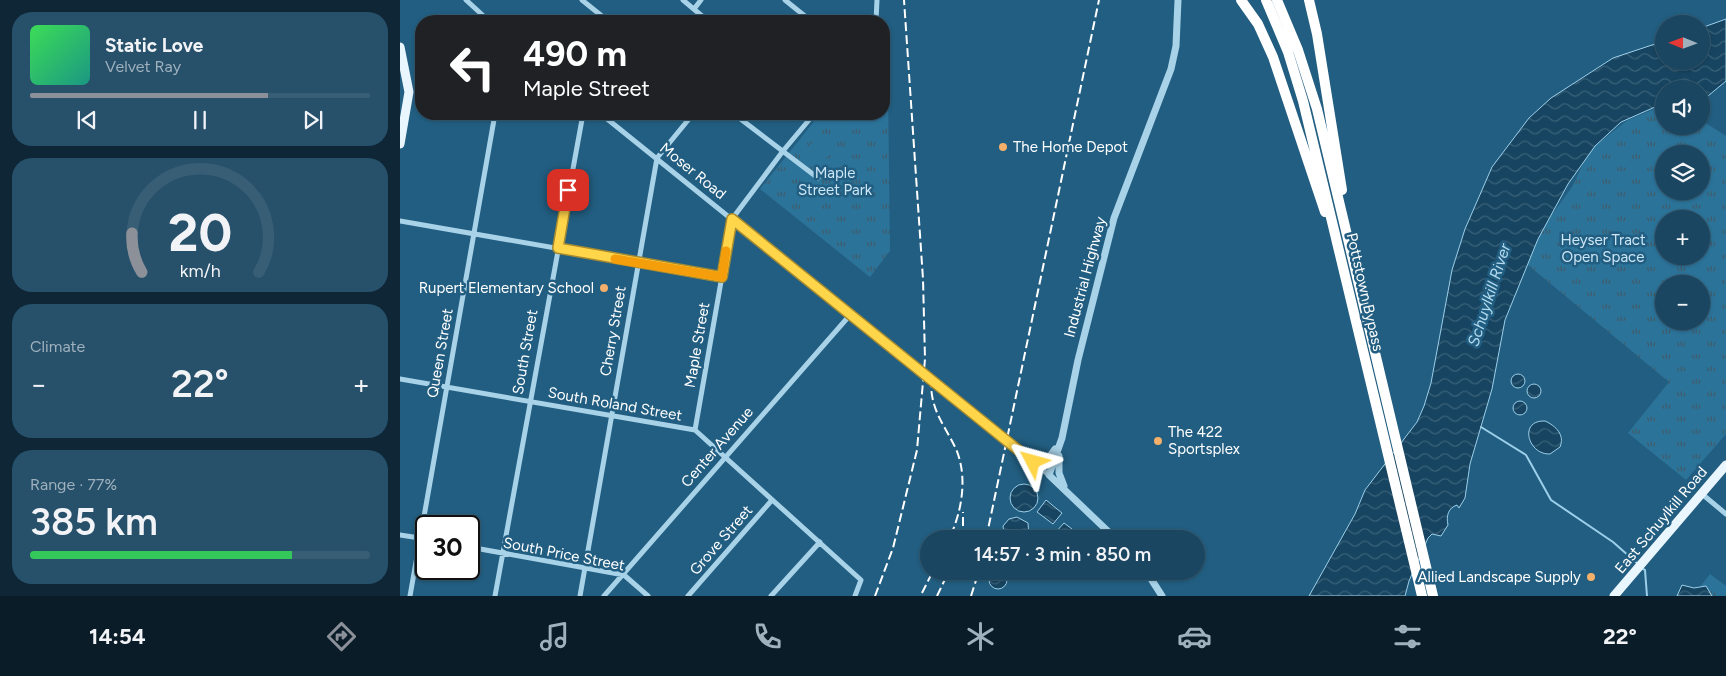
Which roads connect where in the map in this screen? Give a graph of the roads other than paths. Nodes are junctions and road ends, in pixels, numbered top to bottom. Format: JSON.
{"nodes":[{"id":1,"x":466,"y":0,"type":"edge"},
{"id":2,"x":582,"y":0,"type":"edge"},
{"id":3,"x":683,"y":0,"type":"edge"},
{"id":4,"x":701,"y":0,"type":"edge"},
{"id":5,"x":785,"y":0,"type":"edge"},
{"id":6,"x":877,"y":0,"type":"edge"},
{"id":7,"x":1178,"y":0,"type":"edge"},
{"id":8,"x":1242,"y":0,"type":"edge"},
{"id":9,"x":1266,"y":0,"type":"edge"},
{"id":10,"x":1277,"y":0,"type":"edge"},
{"id":11,"x":1309,"y":0,"type":"edge"},
{"id":12,"x":694,"y":9,"type":"junction"},
{"id":13,"x":482,"y":15,"type":"edge"},
{"id":14,"x":601,"y":15,"type":"edge"},
{"id":15,"x":701,"y":15,"type":"edge"},
{"id":16,"x":804,"y":15,"type":"edge"},
{"id":17,"x":876,"y":15,"type":"edge"},
{"id":18,"x":400,"y":47,"type":"edge"},
{"id":19,"x":404,"y":92,"type":"edge"},
{"id":20,"x":494,"y":120,"type":"edge"},
{"id":21,"x":582,"y":120,"type":"edge"},
{"id":22,"x":608,"y":120,"type":"edge"},
{"id":23,"x":688,"y":120,"type":"edge"},
{"id":24,"x":742,"y":120,"type":"edge"},
{"id":25,"x":809,"y":120,"type":"edge"},
{"id":26,"x":400,"y":144,"type":"edge"},
{"id":27,"x":783,"y":151,"type":"junction"},
{"id":28,"x":657,"y":158,"type":"junction"},
{"id":29,"x":818,"y":178,"type":"dead end"},
{"id":30,"x":732,"y":219,"type":"junction"},
{"id":31,"x":400,"y":221,"type":"edge"},
{"id":32,"x":473,"y":233,"type":"junction"},
{"id":33,"x":1349,"y":243,"type":"junction"},
{"id":34,"x":558,"y":248,"type":"junction"},
{"id":35,"x":637,"y":263,"type":"junction"},
{"id":36,"x":722,"y":277,"type":"junction"},
{"id":37,"x":1352,"y":300,"type":"junction"},
{"id":38,"x":850,"y":316,"type":"junction"},
{"id":39,"x":400,"y":379,"type":"edge"},
{"id":40,"x":446,"y":387,"type":"junction"},
{"id":41,"x":529,"y":402,"type":"junction"},
{"id":42,"x":611,"y":416,"type":"junction"},
{"id":43,"x":695,"y":430,"type":"junction"},
{"id":44,"x":1062,"y":438,"type":"junction"},
{"id":45,"x":725,"y":456,"type":"junction"},
{"id":46,"x":1033,"y":462,"type":"junction"},
{"id":47,"x":1726,"y":465,"type":"edge"},
{"id":48,"x":1049,"y":475,"type":"junction"},
{"id":49,"x":1065,"y":489,"type":"junction"},
{"id":50,"x":1702,"y":494,"type":"junction"},
{"id":51,"x":772,"y":500,"type":"junction"},
{"id":52,"x":1726,"y":514,"type":"edge"},
{"id":53,"x":427,"y":515,"type":"edge"},
{"id":54,"x":1107,"y":530,"type":"edge"},
{"id":55,"x":400,"y":535,"type":"edge"},
{"id":56,"x":415,"y":537,"type":"edge"},
{"id":57,"x":820,"y":542,"type":"junction"},
{"id":58,"x":480,"y":549,"type":"edge"},
{"id":59,"x":502,"y":554,"type":"junction"},
{"id":60,"x":584,"y":568,"type":"junction"},
{"id":61,"x":415,"y":575,"type":"edge"},
{"id":62,"x":624,"y":575,"type":"junction"},
{"id":63,"x":1152,"y":580,"type":"edge"},
{"id":64,"x":1435,"y":592,"type":"edge"},
{"id":65,"x":1616,"y":595,"type":"edge"},
{"id":66,"x":410,"y":596,"type":"edge"},
{"id":67,"x":495,"y":596,"type":"edge"},
{"id":68,"x":580,"y":596,"type":"edge"},
{"id":69,"x":604,"y":596,"type":"edge"},
{"id":70,"x":648,"y":596,"type":"edge"},
{"id":71,"x":688,"y":596,"type":"edge"},
{"id":72,"x":771,"y":596,"type":"edge"},
{"id":73,"x":855,"y":596,"type":"edge"},
{"id":74,"x":1162,"y":596,"type":"edge"},
{"id":75,"x":1422,"y":596,"type":"edge"}],
"edges":[{"from":1,"to":13,"type":"street"},
{"from":2,"to":14,"type":"street"},
{"from":3,"to":12,"type":"street"},
{"from":4,"to":12,"type":"street"},
{"from":5,"to":16,"type":"street"},
{"from":6,"to":17,"type":"street"},
{"from":7,"to":44,"type":"street","name":"Industrial Highway"},
{"from":8,"to":37,"type":"highway"},
{"from":9,"to":37,"type":"highway","name":"Pottstown Bypass"},
{"from":10,"to":33,"type":"highway","name":"Pottstown Bypass"},
{"from":11,"to":33,"type":"highway"},
{"from":12,"to":15,"type":"street"},
{"from":18,"to":19,"type":"main road"},
{"from":19,"to":26,"type":"main road"},
{"from":20,"to":32,"type":"street","name":"Queen Street"},
{"from":21,"to":34,"type":"street","name":"South Street"},
{"from":22,"to":28,"type":"street","name":"Moser Road"},
{"from":23,"to":28,"type":"street"},
{"from":24,"to":27,"type":"street"},
{"from":25,"to":27,"type":"street","name":"Maple Street"},
{"from":27,"to":29,"type":"street"},
{"from":27,"to":30,"type":"street","name":"Maple Street"},
{"from":28,"to":30,"type":"street","name":"Moser Road"},
{"from":28,"to":35,"type":"street","name":"Cherry Street"},
{"from":30,"to":36,"type":"street","name":"Maple Street"},
{"from":30,"to":38,"type":"street","name":"Moser Road"},
{"from":31,"to":32,"type":"street"},
{"from":32,"to":34,"type":"street"},
{"from":32,"to":40,"type":"street","name":"Queen Street"},
{"from":33,"to":64,"type":"highway","name":"Pottstown Bypass"},
{"from":34,"to":35,"type":"street"},
{"from":34,"to":41,"type":"street","name":"South Street"},
{"from":35,"to":36,"type":"street"},
{"from":35,"to":42,"type":"street","name":"Cherry Street"},
{"from":36,"to":43,"type":"street","name":"Maple Street"},
{"from":37,"to":75,"type":"highway","name":"Pottstown Bypass"},
{"from":38,"to":45,"type":"street","name":"Center Avenue"},
{"from":38,"to":46,"type":"street","name":"Moser Road","bridge":true},
{"from":39,"to":40,"type":"street","name":"South Roland Street"},
{"from":40,"to":41,"type":"street","name":"South Roland Street"},
{"from":40,"to":53,"type":"street","name":"Queen Street"},
{"from":41,"to":42,"type":"street","name":"South Roland Street"},
{"from":41,"to":59,"type":"street","name":"South Street"},
{"from":42,"to":43,"type":"street","name":"South Roland Street"},
{"from":42,"to":60,"type":"street","name":"Cherry Street"},
{"from":43,"to":45,"type":"street","name":"South Roland Street"},
{"from":44,"to":46,"type":"street"},
{"from":44,"to":48,"type":"street","name":"Industrial Highway"},
{"from":44,"to":49,"type":"street"},
{"from":45,"to":51,"type":"street","name":"South Roland Street"},
{"from":45,"to":62,"type":"street","name":"Center Avenue"},
{"from":46,"to":48,"type":"street","name":"Moser Road"},
{"from":47,"to":50,"type":"main road","name":"East Schuylkill Road"},
{"from":48,"to":49,"type":"street"},
{"from":49,"to":54,"type":"street"},
{"from":50,"to":52,"type":"street"},
{"from":50,"to":65,"type":"main road","name":"East Schuylkill Road"},
{"from":51,"to":57,"type":"street","name":"South Roland Street"},
{"from":51,"to":71,"type":"street","name":"Grove Street"},
{"from":55,"to":56,"type":"street"},
{"from":57,"to":72,"type":"street"},
{"from":57,"to":73,"type":"street","name":"South Roland Street"},
{"from":58,"to":59,"type":"street","name":"South Price Street"},
{"from":59,"to":60,"type":"street","name":"South Price Street"},
{"from":59,"to":67,"type":"street","name":"South Street"},
{"from":60,"to":62,"type":"street","name":"South Price Street"},
{"from":60,"to":68,"type":"street","name":"Cherry Street"},
{"from":61,"to":66,"type":"street","name":"Queen Street"},
{"from":62,"to":69,"type":"street","name":"Center Avenue"},
{"from":62,"to":70,"type":"street","name":"South Price Street"},
{"from":63,"to":74,"type":"street"}]}
